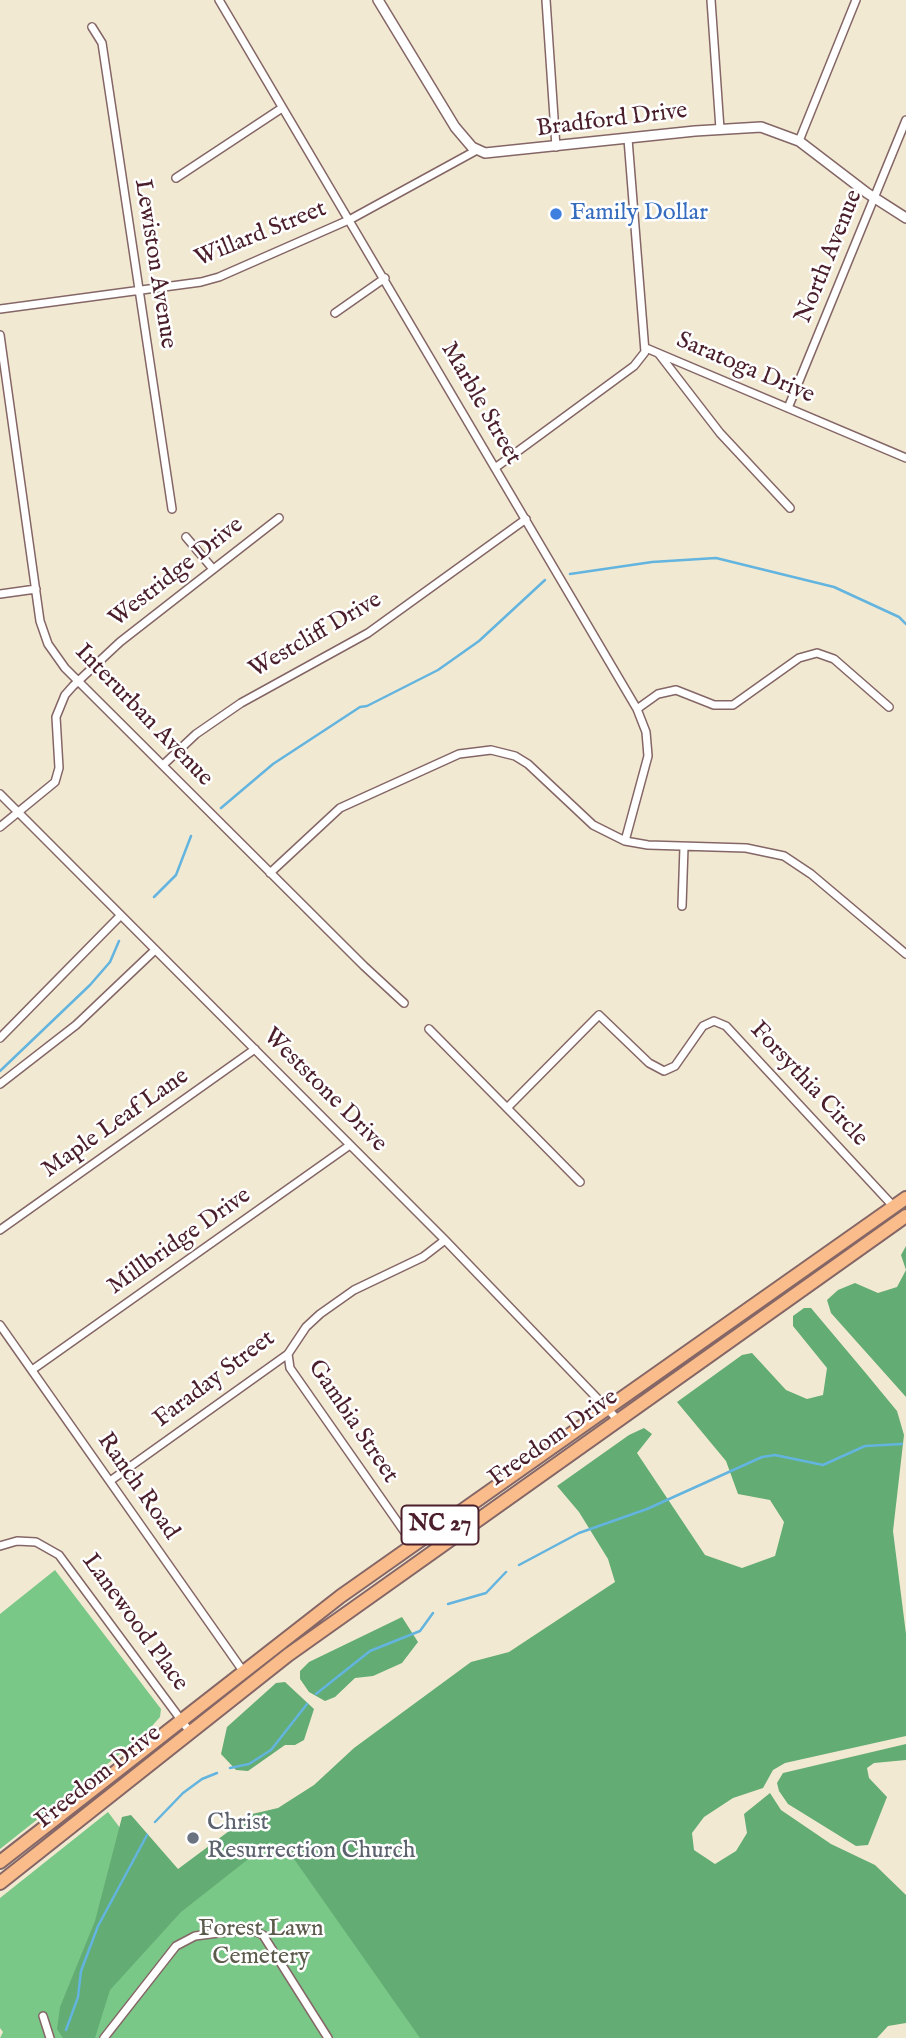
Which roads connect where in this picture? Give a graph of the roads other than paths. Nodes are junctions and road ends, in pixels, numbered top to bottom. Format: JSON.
{"nodes":[{"id":1,"x":219,"y":0,"type":"edge"},
{"id":2,"x":378,"y":0,"type":"edge"},
{"id":3,"x":546,"y":0,"type":"edge"},
{"id":4,"x":711,"y":0,"type":"edge"},
{"id":5,"x":856,"y":0,"type":"edge"},
{"id":6,"x":92,"y":27,"type":"dead end"},
{"id":7,"x":282,"y":108,"type":"junction"},
{"id":8,"x":906,"y":120,"type":"edge"},
{"id":9,"x":720,"y":129,"type":"junction"},
{"id":10,"x":628,"y":139,"type":"junction"},
{"id":11,"x":799,"y":141,"type":"junction"},
{"id":12,"x":556,"y":147,"type":"junction"},
{"id":13,"x":477,"y":150,"type":"junction"},
{"id":14,"x":176,"y":178,"type":"dead end"},
{"id":15,"x":876,"y":198,"type":"junction"},
{"id":16,"x":906,"y":218,"type":"edge"},
{"id":17,"x":351,"y":219,"type":"junction"},
{"id":18,"x":385,"y":278,"type":"junction"},
{"id":19,"x":139,"y":291,"type":"junction"},
{"id":20,"x":0,"y":309,"type":"edge"},
{"id":21,"x":335,"y":313,"type":"dead end"},
{"id":22,"x":0,"y":335,"type":"edge"},
{"id":23,"x":646,"y":348,"type":"junction"},
{"id":24,"x":659,"y":354,"type":"junction"},
{"id":25,"x":789,"y":408,"type":"junction"},
{"id":26,"x":906,"y":458,"type":"edge"},
{"id":27,"x":495,"y":468,"type":"junction"},
{"id":28,"x":790,"y":508,"type":"dead end"},
{"id":29,"x":172,"y":509,"type":"dead end"},
{"id":30,"x":279,"y":518,"type":"dead end"},
{"id":31,"x":526,"y":519,"type":"junction"},
{"id":32,"x":186,"y":537,"type":"dead end"},
{"id":33,"x":213,"y":569,"type":"junction"},
{"id":34,"x":36,"y":589,"type":"junction"},
{"id":35,"x":0,"y":594,"type":"edge"},
{"id":36,"x":78,"y":681,"type":"junction"},
{"id":37,"x":889,"y":707,"type":"dead end"},
{"id":38,"x":637,"y":709,"type":"junction"},
{"id":39,"x":163,"y":765,"type":"junction"},
{"id":40,"x":0,"y":794,"type":"edge"},
{"id":41,"x":19,"y":813,"type":"junction"},
{"id":42,"x":0,"y":827,"type":"edge"},
{"id":43,"x":625,"y":841,"type":"junction"},
{"id":44,"x":684,"y":847,"type":"junction"},
{"id":45,"x":270,"y":873,"type":"junction"},
{"id":46,"x":682,"y":906,"type":"dead end"},
{"id":47,"x":120,"y":916,"type":"junction"},
{"id":48,"x":155,"y":950,"type":"junction"},
{"id":49,"x":906,"y":954,"type":"edge"},
{"id":50,"x":404,"y":1003,"type":"dead end"},
{"id":51,"x":429,"y":1029,"type":"dead end"},
{"id":52,"x":0,"y":1038,"type":"edge"},
{"id":53,"x":255,"y":1049,"type":"junction"},
{"id":54,"x":0,"y":1084,"type":"edge"},
{"id":55,"x":508,"y":1107,"type":"junction"},
{"id":56,"x":350,"y":1145,"type":"junction"},
{"id":57,"x":580,"y":1182,"type":"dead end"},
{"id":58,"x":906,"y":1198,"type":"edge"},
{"id":59,"x":894,"y":1207,"type":"junction"},
{"id":60,"x":906,"y":1216,"type":"edge"},
{"id":61,"x":0,"y":1230,"type":"edge"},
{"id":62,"x":445,"y":1240,"type":"junction"},
{"id":63,"x":0,"y":1325,"type":"edge"},
{"id":64,"x":288,"y":1353,"type":"junction"},
{"id":65,"x":32,"y":1370,"type":"junction"},
{"id":66,"x":607,"y":1408,"type":"junction"},
{"id":67,"x":618,"y":1420,"type":"junction"},
{"id":68,"x":110,"y":1482,"type":"junction"},
{"id":69,"x":413,"y":1544,"type":"junction"},
{"id":70,"x":0,"y":1546,"type":"edge"},
{"id":71,"x":243,"y":1671,"type":"junction"},
{"id":72,"x":181,"y":1720,"type":"junction"},
{"id":73,"x":190,"y":1732,"type":"junction"},
{"id":74,"x":27,"y":1840,"type":"junction"},
{"id":75,"x":0,"y":1862,"type":"edge"},
{"id":76,"x":0,"y":1874,"type":"edge"},
{"id":77,"x":0,"y":1883,"type":"edge"},
{"id":78,"x":43,"y":2016,"type":"dead end"},
{"id":79,"x":50,"y":2038,"type":"edge"},
{"id":80,"x":104,"y":2038,"type":"edge"},
{"id":81,"x":325,"y":2038,"type":"edge"}],
"edges":[{"from":1,"to":7,"type":"street","name":"Marble Street"},
{"from":2,"to":13,"type":"street"},
{"from":3,"to":12,"type":"street"},
{"from":4,"to":9,"type":"street"},
{"from":5,"to":11,"type":"street"},
{"from":6,"to":19,"type":"street","name":"Lewiston Avenue"},
{"from":7,"to":14,"type":"street"},
{"from":7,"to":17,"type":"street","name":"Marble Street"},
{"from":8,"to":15,"type":"street","name":"North Avenue"},
{"from":9,"to":10,"type":"street","name":"Bradford Drive"},
{"from":9,"to":11,"type":"street","name":"Bradford Drive"},
{"from":10,"to":12,"type":"street","name":"Bradford Drive"},
{"from":10,"to":23,"type":"street","name":"Saratoga Drive"},
{"from":11,"to":15,"type":"street","name":"Bradford Drive"},
{"from":12,"to":13,"type":"street","name":"Bradford Drive"},
{"from":13,"to":17,"type":"street","name":"Willard Street"},
{"from":15,"to":16,"type":"street","name":"Bradford Drive"},
{"from":15,"to":25,"type":"street","name":"North Avenue"},
{"from":17,"to":18,"type":"street","name":"Marble Street"},
{"from":17,"to":19,"type":"street","name":"Willard Street"},
{"from":18,"to":21,"type":"street"},
{"from":18,"to":27,"type":"street","name":"Marble Street"},
{"from":19,"to":20,"type":"street","name":"Willard Street"},
{"from":19,"to":29,"type":"street","name":"Lewiston Avenue"},
{"from":22,"to":34,"type":"street","name":"Interurban Avenue"},
{"from":23,"to":24,"type":"street","name":"Saratoga Drive"},
{"from":23,"to":27,"type":"street"},
{"from":24,"to":25,"type":"street","name":"Saratoga Drive"},
{"from":24,"to":28,"type":"street"},
{"from":25,"to":26,"type":"street","name":"Saratoga Drive"},
{"from":27,"to":31,"type":"street","name":"Marble Street"},
{"from":30,"to":33,"type":"street","name":"Westridge Drive"},
{"from":31,"to":38,"type":"street","name":"Marble Street"},
{"from":31,"to":39,"type":"street","name":"Westcliff Drive"},
{"from":32,"to":33,"type":"street"},
{"from":33,"to":36,"type":"street","name":"Westridge Drive"},
{"from":34,"to":35,"type":"street"},
{"from":34,"to":36,"type":"street","name":"Interurban Avenue"},
{"from":36,"to":39,"type":"street","name":"Interurban Avenue"},
{"from":36,"to":41,"type":"street","name":"Westridge Drive"},
{"from":37,"to":38,"type":"street"},
{"from":38,"to":43,"type":"street","name":"Marble Street"},
{"from":39,"to":45,"type":"street","name":"Interurban Avenue"},
{"from":40,"to":41,"type":"street","name":"Weststone Drive"},
{"from":41,"to":42,"type":"street","name":"Westridge Drive"},
{"from":41,"to":47,"type":"street","name":"Weststone Drive"},
{"from":43,"to":44,"type":"street"},
{"from":43,"to":45,"type":"street"},
{"from":44,"to":46,"type":"street"},
{"from":44,"to":49,"type":"street"},
{"from":45,"to":50,"type":"street","name":"Interurban Avenue"},
{"from":47,"to":48,"type":"street","name":"Weststone Drive"},
{"from":47,"to":52,"type":"street"},
{"from":48,"to":53,"type":"street","name":"Weststone Drive"},
{"from":48,"to":54,"type":"street"},
{"from":51,"to":55,"type":"street"},
{"from":53,"to":56,"type":"street","name":"Weststone Drive"},
{"from":53,"to":61,"type":"street","name":"Maple Leaf Lane"},
{"from":55,"to":57,"type":"street"},
{"from":55,"to":59,"type":"street","name":"Forsythia Circle"},
{"from":56,"to":62,"type":"street","name":"Weststone Drive"},
{"from":56,"to":65,"type":"street","name":"Millbridge Drive"},
{"from":58,"to":59,"type":"main road","name":"Freedom Drive","number":"NC 27"},
{"from":59,"to":66,"type":"main road","name":"Freedom Drive","number":"NC 27"},
{"from":60,"to":67,"type":"main road","name":"Freedom Drive","number":"NC 27"},
{"from":62,"to":64,"type":"street","name":"Faraday Street"},
{"from":62,"to":66,"type":"street","name":"Weststone Drive"},
{"from":63,"to":65,"type":"street","name":"Ranch Road"},
{"from":64,"to":68,"type":"street","name":"Faraday Street"},
{"from":64,"to":69,"type":"street","name":"Gambia Street"},
{"from":65,"to":68,"type":"street","name":"Ranch Road"},
{"from":66,"to":67,"type":"street","name":"Weststone Drive"},
{"from":66,"to":69,"type":"main road","name":"Freedom Drive","number":"NC 27"},
{"from":67,"to":73,"type":"main road","name":"Freedom Drive","number":"NC 27"},
{"from":68,"to":71,"type":"street","name":"Ranch Road"},
{"from":69,"to":71,"type":"main road","name":"Freedom Drive","number":"NC 27"},
{"from":70,"to":72,"type":"street","name":"Lanewood Place"},
{"from":71,"to":72,"type":"main road","name":"Freedom Drive","number":"NC 27"},
{"from":72,"to":73,"type":"street","name":"Lanewood Place"},
{"from":72,"to":74,"type":"main road","name":"Freedom Drive","number":"NC 27"},
{"from":73,"to":77,"type":"main road","name":"Freedom Drive","number":"NC 27"},
{"from":74,"to":75,"type":"main road","name":"Freedom Drive","number":"NC 27"},
{"from":74,"to":76,"type":"main road"},
{"from":78,"to":79,"type":"street"},
{"from":80,"to":81,"type":"street"}]}
